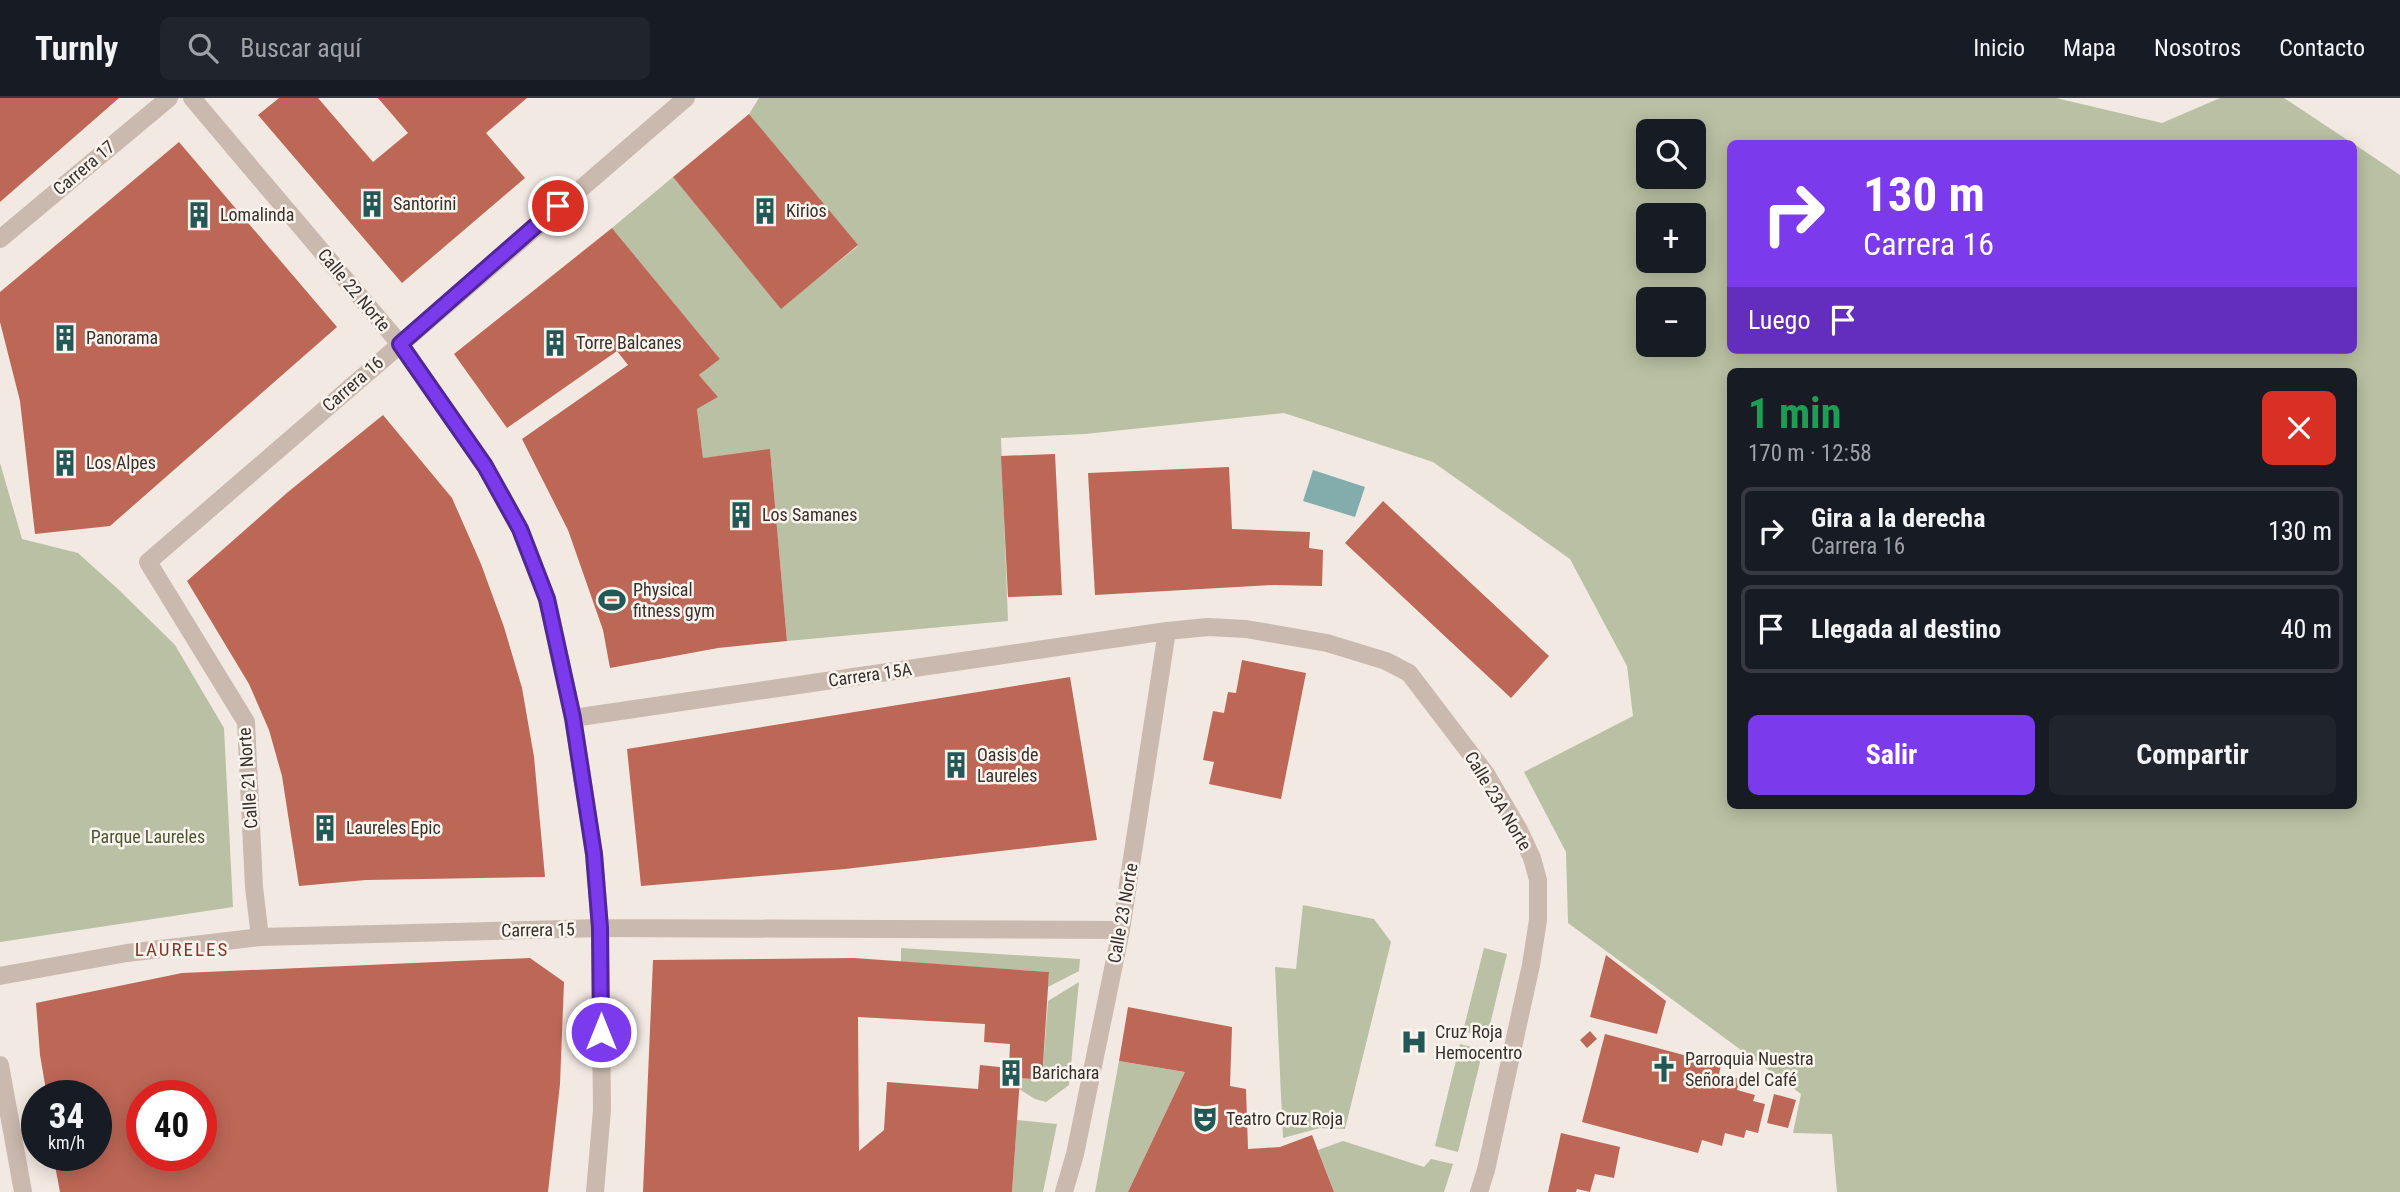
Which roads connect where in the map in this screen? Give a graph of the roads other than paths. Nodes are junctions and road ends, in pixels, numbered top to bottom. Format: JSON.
{"nodes":[{"id":1,"x":169,"y":98,"type":"edge"},
{"id":2,"x":192,"y":98,"type":"edge"},
{"id":3,"x":686,"y":98,"type":"edge"},
{"id":4,"x":0,"y":239,"type":"edge"},
{"id":5,"x":400,"y":344,"type":"junction"},
{"id":6,"x":148,"y":562,"type":"joint"},
{"id":7,"x":1167,"y":631,"type":"junction"},
{"id":8,"x":1409,"y":673,"type":"joint"},
{"id":9,"x":573,"y":718,"type":"junction"},
{"id":10,"x":600,"y":928,"type":"junction"},
{"id":11,"x":1121,"y":930,"type":"junction"},
{"id":12,"x":260,"y":937,"type":"junction"},
{"id":13,"x":0,"y":975,"type":"edge"},
{"id":14,"x":0,"y":1065,"type":"edge"},
{"id":15,"x":23,"y":1192,"type":"edge"},
{"id":16,"x":595,"y":1192,"type":"edge"},
{"id":17,"x":1064,"y":1192,"type":"edge"},
{"id":18,"x":1479,"y":1192,"type":"edge"}],
"edges":[{"from":1,"to":4,"type":"street","name":"Carrera 17"},
{"from":2,"to":5,"type":"street","name":"Calle 22 Norte"},
{"from":3,"to":5,"type":"street","name":"Carrera 16"},
{"from":5,"to":6,"type":"street","name":"Carrera 16"},
{"from":5,"to":9,"type":"street","name":"Calle 22 Norte"},
{"from":6,"to":12,"type":"street","name":"Calle 21 Norte"},
{"from":7,"to":8,"type":"street","name":"Carrera 15A"},
{"from":7,"to":9,"type":"street","name":"Carrera 15A"},
{"from":7,"to":11,"type":"street","name":"Calle 23 Norte"},
{"from":8,"to":18,"type":"street","name":"Calle 23A Norte"},
{"from":9,"to":10,"type":"street","name":"Calle 22 Norte"},
{"from":10,"to":11,"type":"street","name":"Carrera 15"},
{"from":10,"to":12,"type":"street","name":"Carrera 15"},
{"from":10,"to":16,"type":"street","name":"Calle 22 Norte"},
{"from":11,"to":17,"type":"street","name":"Calle 23 Norte"},
{"from":12,"to":13,"type":"street","name":"Carrera 15"},
{"from":14,"to":15,"type":"street"}]}
